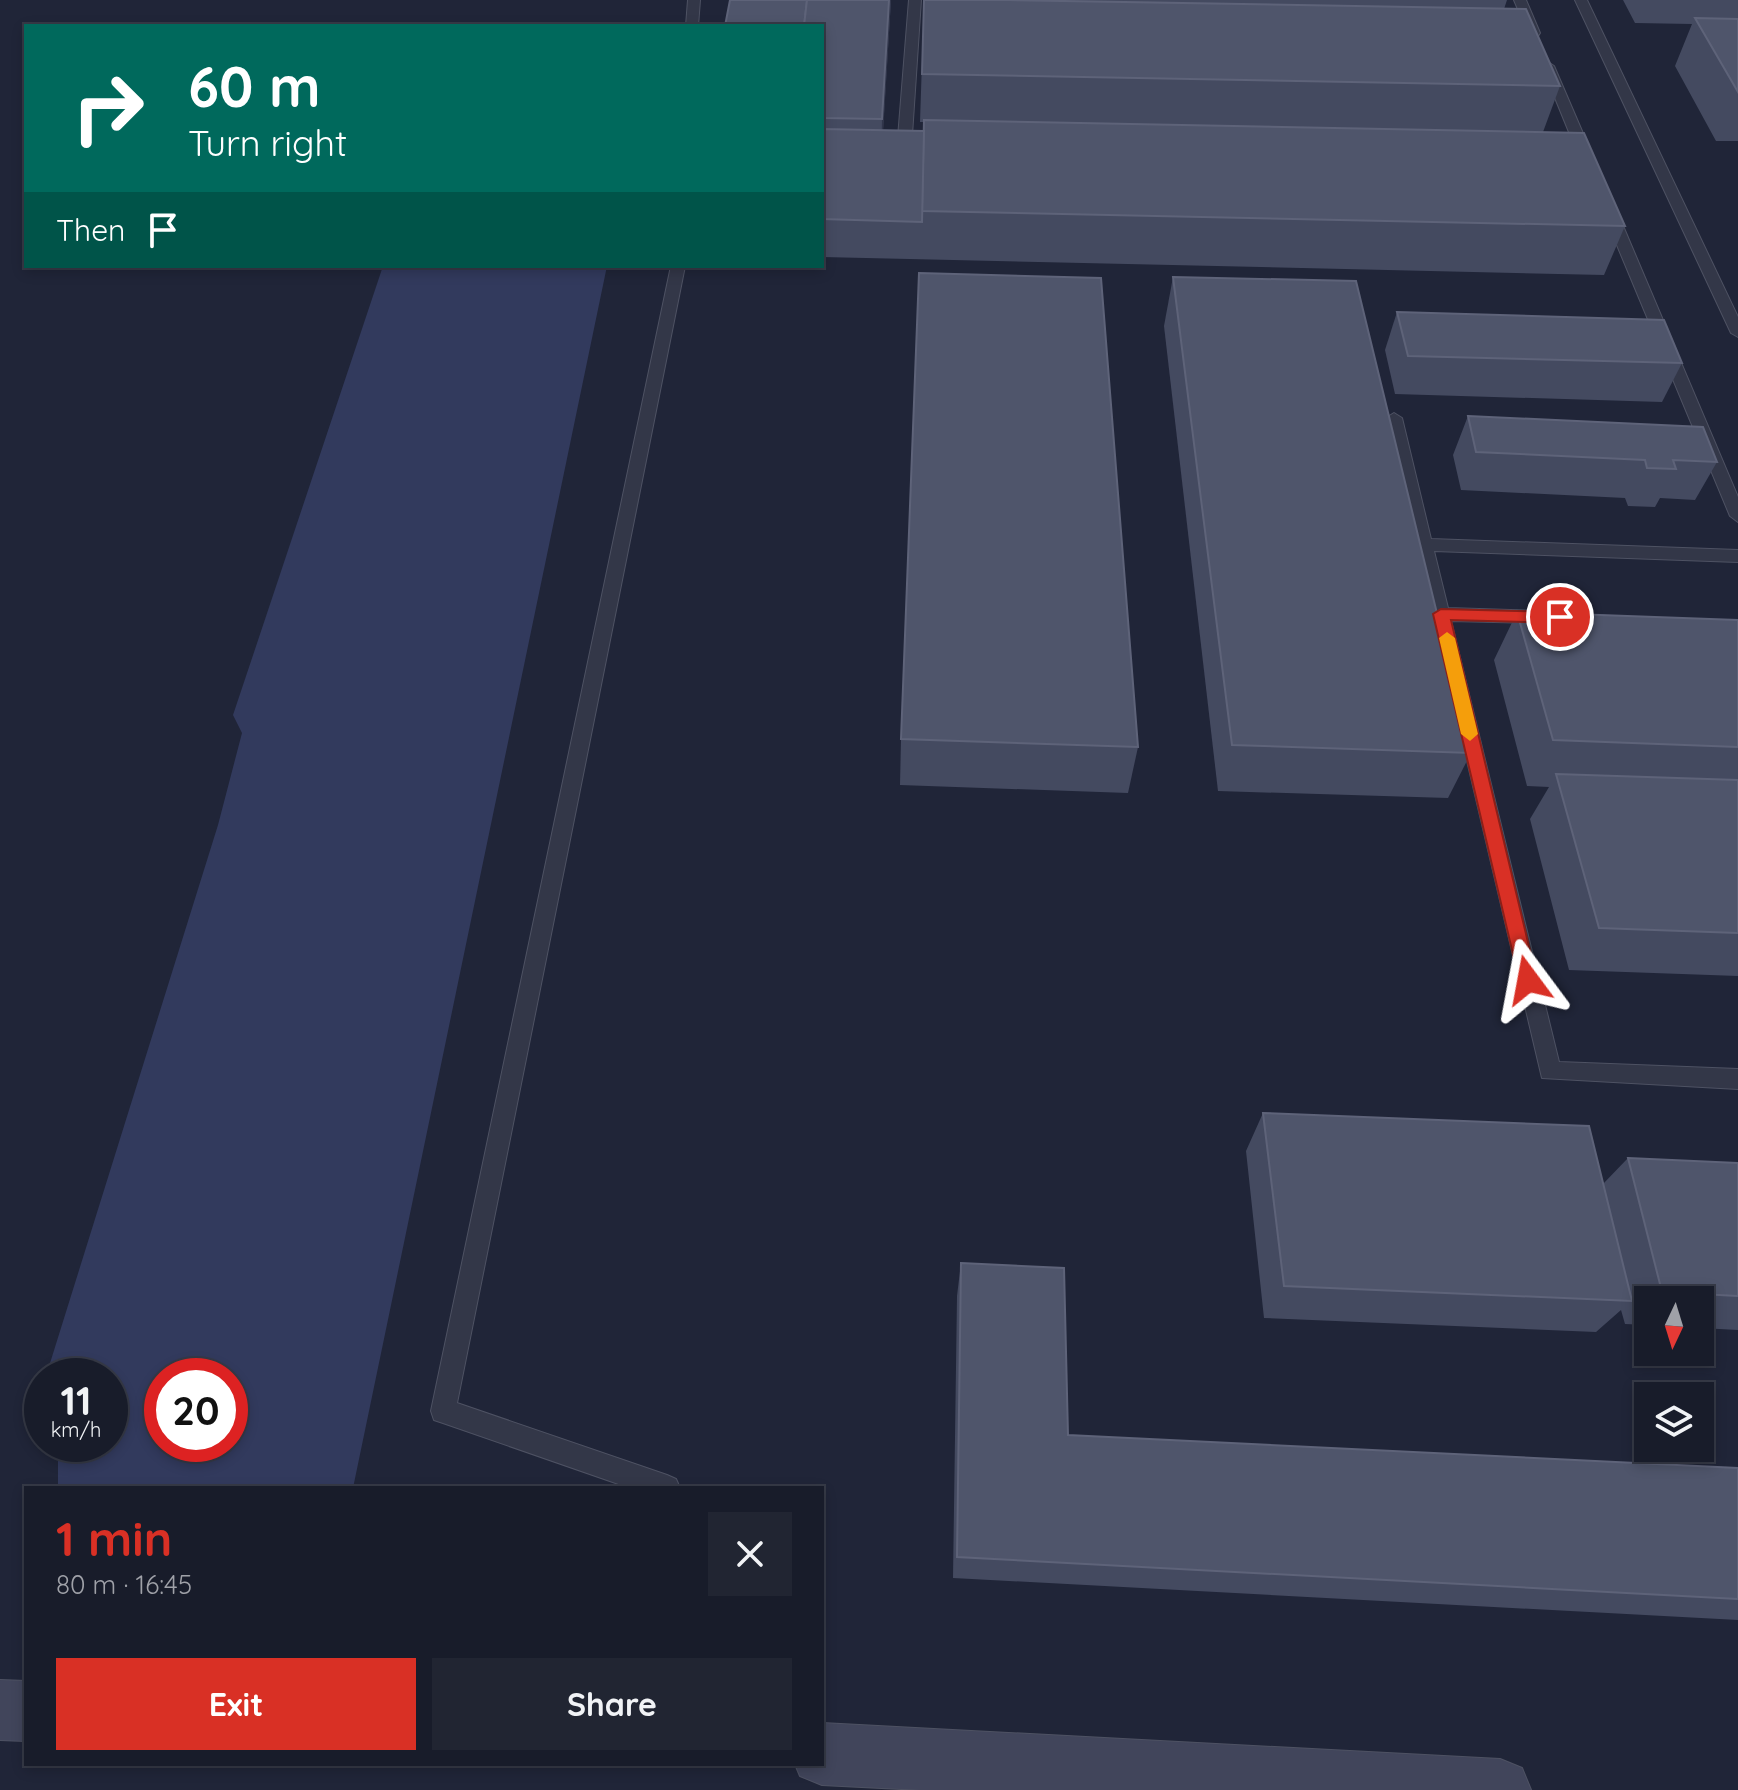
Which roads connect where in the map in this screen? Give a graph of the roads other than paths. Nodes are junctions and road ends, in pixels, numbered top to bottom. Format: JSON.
{"nodes":[{"id":1,"x":694,"y":0,"type":"edge"},
{"id":2,"x":915,"y":0,"type":"edge"},
{"id":3,"x":1520,"y":0,"type":"edge"},
{"id":4,"x":1581,"y":0,"type":"edge"},
{"id":5,"x":692,"y":24,"type":"edge"},
{"id":6,"x":904,"y":150,"type":"edge"},
{"id":7,"x":1593,"y":172,"type":"edge"},
{"id":8,"x":1605,"y":201,"type":"edge"},
{"id":9,"x":678,"y":268,"type":"edge"},
{"id":10,"x":1738,"y":333,"type":"edge"},
{"id":11,"x":1394,"y":418,"type":"dead end"},
{"id":12,"x":1738,"y":516,"type":"edge"},
{"id":13,"x":1425,"y":545,"type":"junction"},
{"id":14,"x":1738,"y":556,"type":"edge"},
{"id":15,"x":1441,"y":614,"type":"junction"},
{"id":16,"x":1566,"y":617,"type":"edge"},
{"id":17,"x":1738,"y":1079,"type":"edge"},
{"id":18,"x":661,"y":1486,"type":"edge"},
{"id":19,"x":0,"y":1710,"type":"edge"},
{"id":20,"x":24,"y":1711,"type":"edge"},
{"id":21,"x":824,"y":1754,"type":"edge"},
{"id":22,"x":1500,"y":1790,"type":"edge"}],
"edges":[{"from":1,"to":5,"type":"lane"},
{"from":2,"to":6,"type":"lane"},
{"from":3,"to":7,"type":"lane"},
{"from":4,"to":10,"type":"lane"},
{"from":8,"to":12,"type":"lane"},
{"from":9,"to":18,"type":"lane"},
{"from":11,"to":13,"type":"lane"},
{"from":13,"to":14,"type":"lane"},
{"from":13,"to":15,"type":"lane"},
{"from":15,"to":16,"type":"lane"},
{"from":15,"to":17,"type":"lane"},
{"from":19,"to":20,"type":"street"},
{"from":21,"to":22,"type":"street"}]}
